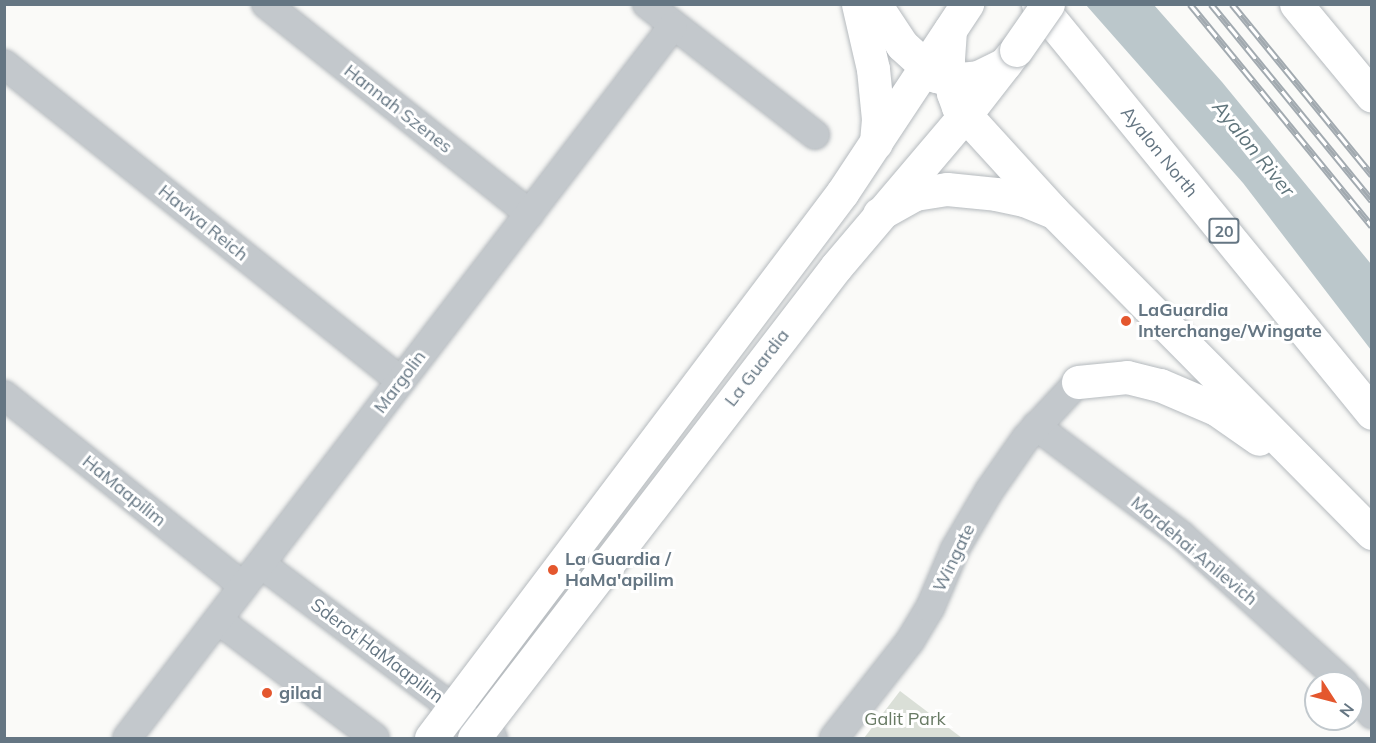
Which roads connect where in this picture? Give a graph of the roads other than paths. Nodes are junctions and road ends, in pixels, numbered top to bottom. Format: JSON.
{"nodes":[{"id":1,"x":266,"y":4,"type":"edge"},
{"id":2,"x":647,"y":4,"type":"edge"},
{"id":3,"x":858,"y":4,"type":"edge"},
{"id":4,"x":875,"y":4,"type":"edge"},
{"id":5,"x":1038,"y":4,"type":"edge"},
{"id":6,"x":1048,"y":4,"type":"edge"},
{"id":7,"x":1296,"y":4,"type":"edge"},
{"id":8,"x":961,"y":13,"type":"edge"},
{"id":9,"x":673,"y":26,"type":"junction"},
{"id":10,"x":1010,"y":57,"type":"junction"},
{"id":11,"x":4,"y":64,"type":"edge"},
{"id":12,"x":937,"y":74,"type":"junction"},
{"id":13,"x":1371,"y":96,"type":"edge"},
{"id":14,"x":965,"y":115,"type":"junction"},
{"id":15,"x":814,"y":135,"type":"dead end"},
{"id":16,"x":876,"y":142,"type":"junction"},
{"id":17,"x":1053,"y":211,"type":"junction"},
{"id":18,"x":530,"y":214,"type":"junction"},
{"id":19,"x":879,"y":214,"type":"junction"},
{"id":20,"x":401,"y":381,"type":"junction"},
{"id":21,"x":1078,"y":382,"type":"joint"},
{"id":22,"x":4,"y":395,"type":"edge"},
{"id":23,"x":1371,"y":413,"type":"edge"},
{"id":24,"x":1036,"y":426,"type":"junction"},
{"id":25,"x":1321,"y":480,"type":"junction"},
{"id":26,"x":1371,"y":533,"type":"edge"},
{"id":27,"x":261,"y":564,"type":"junction"},
{"id":28,"x":243,"y":586,"type":"junction"},
{"id":29,"x":218,"y":620,"type":"junction"},
{"id":30,"x":1331,"y":671,"type":"edge"},
{"id":31,"x":453,"y":708,"type":"junction"},
{"id":32,"x":483,"y":736,"type":"edge"},
{"id":33,"x":127,"y":738,"type":"edge"},
{"id":34,"x":375,"y":738,"type":"edge"},
{"id":35,"x":431,"y":738,"type":"edge"},
{"id":36,"x":834,"y":738,"type":"edge"}],
"edges":[{"from":1,"to":18,"type":"street","name":"Hannah Szenes"},
{"from":2,"to":9,"type":"street"},
{"from":3,"to":16,"type":"main road"},
{"from":4,"to":12,"type":"main road"},
{"from":5,"to":23,"type":"main road","name":"Ayalon North","number":"20"},
{"from":6,"to":10,"type":"main road","name":"La Guardia","bridge":true},
{"from":7,"to":13,"type":"main road"},
{"from":8,"to":12,"type":"main road","name":"La Guardia"},
{"from":9,"to":15,"type":"street"},
{"from":9,"to":18,"type":"street","name":"Margolin"},
{"from":10,"to":12,"type":"main road"},
{"from":10,"to":14,"type":"main road","name":"La Guardia"},
{"from":11,"to":20,"type":"street","name":"Haviva Reich"},
{"from":12,"to":14,"type":"main road"},
{"from":12,"to":16,"type":"main road","name":"La Guardia"},
{"from":14,"to":17,"type":"main road"},
{"from":14,"to":19,"type":"main road","name":"La Guardia"},
{"from":16,"to":31,"type":"main road","name":"La Guardia"},
{"from":17,"to":19,"type":"main road"},
{"from":17,"to":25,"type":"main road"},
{"from":18,"to":20,"type":"street","name":"Margolin"},
{"from":19,"to":32,"type":"main road","name":"La Guardia"},
{"from":20,"to":27,"type":"street","name":"Margolin"},
{"from":21,"to":24,"type":"street","name":"Wingate"},
{"from":21,"to":25,"type":"main road"},
{"from":22,"to":28,"type":"street","name":"HaMaapilim"},
{"from":24,"to":30,"type":"street","name":"Mordehai Anilevich"},
{"from":24,"to":36,"type":"street","name":"Wingate"},
{"from":25,"to":26,"type":"main road"},
{"from":27,"to":28,"type":"street","name":"Margolin"},
{"from":27,"to":31,"type":"street","name":"Sderot HaMaapilim"},
{"from":28,"to":29,"type":"street","name":"Margolin"},
{"from":29,"to":33,"type":"street","name":"Margolin"},
{"from":29,"to":34,"type":"street"},
{"from":31,"to":32,"type":"street","name":"Sderot HaMaapilim"},
{"from":31,"to":35,"type":"main road","name":"La Guardia"}]}
